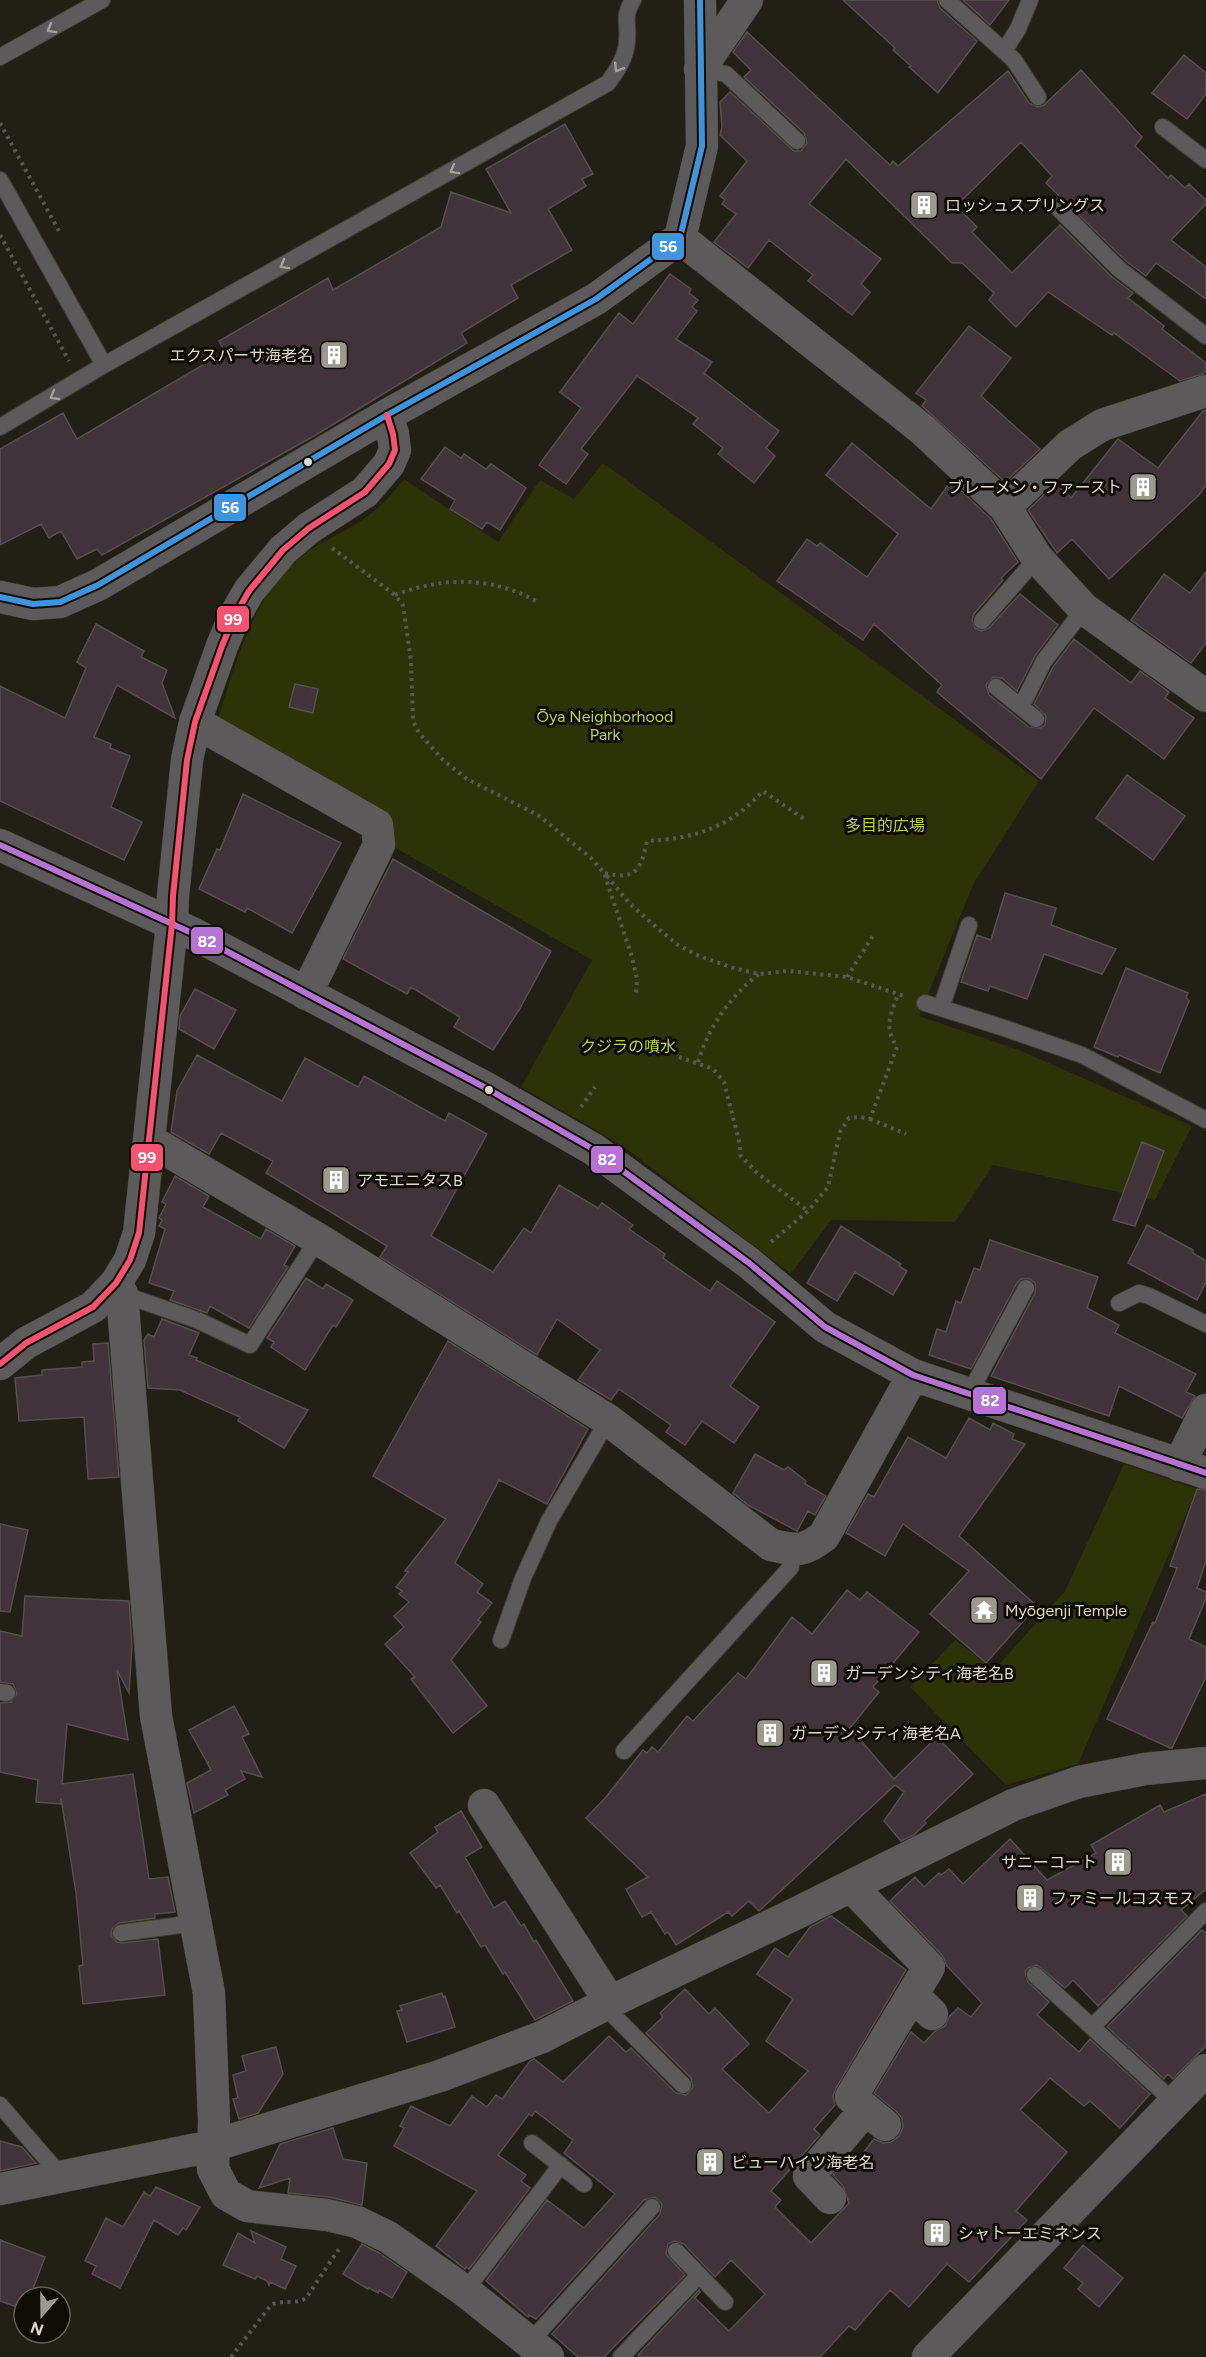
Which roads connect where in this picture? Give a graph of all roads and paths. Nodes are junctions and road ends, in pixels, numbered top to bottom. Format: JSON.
{"nodes":[{"id":1,"x":102,"y":0,"type":"edge"},
{"id":2,"x":633,"y":0,"type":"edge"},
{"id":3,"x":700,"y":0,"type":"edge"},
{"id":4,"x":747,"y":0,"type":"edge"},
{"id":5,"x":947,"y":0,"type":"edge"},
{"id":6,"x":1030,"y":0,"type":"edge"},
{"id":7,"x":1004,"y":51,"type":"junction"},
{"id":8,"x":0,"y":57,"type":"edge"},
{"id":9,"x":700,"y":69,"type":"junction"},
{"id":10,"x":1038,"y":97,"type":"dead end"},
{"id":11,"x":1163,"y":128,"type":"dead end"},
{"id":12,"x":797,"y":141,"type":"dead end"},
{"id":13,"x":1206,"y":160,"type":"edge"},
{"id":14,"x":0,"y":180,"type":"edge"},
{"id":15,"x":1056,"y":206,"type":"dead end"},
{"id":16,"x":0,"y":235,"type":"edge"},
{"id":17,"x":680,"y":238,"type":"junction"},
{"id":18,"x":1206,"y":336,"type":"edge"},
{"id":19,"x":104,"y":365,"type":"junction"},
{"id":20,"x":80,"y":381,"type":"junction"},
{"id":21,"x":1206,"y":391,"type":"edge"},
{"id":22,"x":387,"y":415,"type":"junction"},
{"id":23,"x":0,"y":428,"type":"edge"},
{"id":24,"x":1005,"y":507,"type":"junction"},
{"id":25,"x":325,"y":542,"type":"dead end"},
{"id":26,"x":1037,"y":558,"type":"junction"},
{"id":27,"x":395,"y":595,"type":"junction"},
{"id":28,"x":0,"y":597,"type":"edge"},
{"id":29,"x":536,"y":601,"type":"dead end"},
{"id":30,"x":1084,"y":609,"type":"junction"},
{"id":31,"x":982,"y":621,"type":"dead end"},
{"id":32,"x":996,"y":687,"type":"dead end"},
{"id":33,"x":1206,"y":696,"type":"edge"},
{"id":34,"x":1022,"y":707,"type":"junction"},
{"id":35,"x":1036,"y":719,"type":"dead end"},
{"id":36,"x":195,"y":723,"type":"junction"},
{"id":37,"x":804,"y":819,"type":"dead end"},
{"id":38,"x":0,"y":845,"type":"edge"},
{"id":39,"x":604,"y":873,"type":"junction"},
{"id":40,"x":172,"y":924,"type":"junction"},
{"id":41,"x":969,"y":925,"type":"dead end"},
{"id":42,"x":874,"y":934,"type":"dead end"},
{"id":43,"x":760,"y":974,"type":"junction"},
{"id":44,"x":847,"y":977,"type":"junction"},
{"id":45,"x":306,"y":994,"type":"junction"},
{"id":46,"x":636,"y":994,"type":"dead end"},
{"id":47,"x":898,"y":994,"type":"junction"},
{"id":48,"x":933,"y":1006,"type":"junction"},
{"id":49,"x":679,"y":1057,"type":"dead end"},
{"id":50,"x":698,"y":1062,"type":"junction"},
{"id":51,"x":870,"y":1119,"type":"junction"},
{"id":52,"x":1206,"y":1120,"type":"edge"},
{"id":53,"x":906,"y":1134,"type":"dead end"},
{"id":54,"x":149,"y":1140,"type":"junction"},
{"id":55,"x":808,"y":1211,"type":"junction"},
{"id":56,"x":318,"y":1239,"type":"junction"},
{"id":57,"x":749,"y":1263,"type":"junction"},
{"id":58,"x":1026,"y":1288,"type":"dead end"},
{"id":59,"x":119,"y":1289,"type":"junction"},
{"id":60,"x":1119,"y":1303,"type":"dead end"},
{"id":61,"x":1206,"y":1324,"type":"edge"},
{"id":62,"x":0,"y":1364,"type":"edge"},
{"id":63,"x":913,"y":1376,"type":"junction"},
{"id":64,"x":969,"y":1394,"type":"junction"},
{"id":65,"x":1206,"y":1410,"type":"edge"},
{"id":66,"x":608,"y":1420,"type":"junction"},
{"id":67,"x":1192,"y":1469,"type":"edge"},
{"id":68,"x":791,"y":1549,"type":"junction"},
{"id":69,"x":501,"y":1640,"type":"dead end"},
{"id":70,"x":624,"y":1750,"type":"dead end"},
{"id":71,"x":1206,"y":1763,"type":"edge"},
{"id":72,"x":484,"y":1805,"type":"dead end"},
{"id":73,"x":851,"y":1886,"type":"junction"},
{"id":74,"x":1206,"y":1911,"type":"edge"},
{"id":75,"x":195,"y":1923,"type":"junction"},
{"id":76,"x":121,"y":1933,"type":"dead end"},
{"id":77,"x":1035,"y":1975,"type":"dead end"},
{"id":78,"x":606,"y":2003,"type":"junction"},
{"id":79,"x":1092,"y":2027,"type":"junction"},
{"id":80,"x":1206,"y":2070,"type":"edge"},
{"id":81,"x":683,"y":2085,"type":"dead end"},
{"id":82,"x":1173,"y":2101,"type":"junction"},
{"id":83,"x":0,"y":2105,"type":"edge"},
{"id":84,"x":532,"y":2143,"type":"dead end"},
{"id":85,"x":212,"y":2146,"type":"junction"},
{"id":86,"x":561,"y":2165,"type":"junction"},
{"id":87,"x":62,"y":2177,"type":"junction"},
{"id":88,"x":584,"y":2184,"type":"dead end"},
{"id":89,"x":0,"y":2189,"type":"edge"},
{"id":90,"x":830,"y":2198,"type":"dead end"},
{"id":91,"x":652,"y":2207,"type":"dead end"},
{"id":92,"x":357,"y":2222,"type":"junction"},
{"id":93,"x":676,"y":2251,"type":"dead end"},
{"id":94,"x":699,"y":2275,"type":"junction"},
{"id":95,"x":465,"y":2291,"type":"junction"},
{"id":96,"x":725,"y":2302,"type":"dead end"},
{"id":97,"x":539,"y":2349,"type":"edge"},
{"id":98,"x":231,"y":2357,"type":"edge"},
{"id":99,"x":621,"y":2357,"type":"edge"},
{"id":100,"x":928,"y":2357,"type":"edge"}],
"edges":[{"from":1,"to":8,"type":"lane","one_way":true},
{"from":2,"to":19,"type":"lane","one_way":true},
{"from":3,"to":9,"type":"street"},
{"from":4,"to":9,"type":"street"},
{"from":5,"to":7,"type":"lane"},
{"from":6,"to":7,"type":"lane"},
{"from":7,"to":10,"type":"lane"},
{"from":9,"to":12,"type":"lane"},
{"from":9,"to":17,"type":"street"},
{"from":11,"to":13,"type":"lane"},
{"from":14,"to":19,"type":"lane"},
{"from":15,"to":18,"type":"lane"},
{"from":16,"to":20,"type":"path"},
{"from":17,"to":22,"type":"street"},
{"from":17,"to":24,"type":"street"},
{"from":19,"to":20,"type":"lane"},
{"from":20,"to":23,"type":"lane","one_way":true},
{"from":21,"to":24,"type":"street"},
{"from":22,"to":28,"type":"street"},
{"from":22,"to":36,"type":"street"},
{"from":24,"to":26,"type":"street"},
{"from":25,"to":27,"type":"path"},
{"from":26,"to":30,"type":"street"},
{"from":26,"to":31,"type":"lane"},
{"from":27,"to":29,"type":"path"},
{"from":27,"to":39,"type":"path"},
{"from":30,"to":33,"type":"street"},
{"from":30,"to":34,"type":"lane"},
{"from":32,"to":34,"type":"lane"},
{"from":34,"to":35,"type":"lane"},
{"from":36,"to":40,"type":"street"},
{"from":36,"to":45,"type":"street"},
{"from":37,"to":39,"type":"path"},
{"from":38,"to":40,"type":"street"},
{"from":39,"to":43,"type":"path"},
{"from":39,"to":46,"type":"path"},
{"from":40,"to":45,"type":"street"},
{"from":40,"to":54,"type":"street"},
{"from":41,"to":48,"type":"lane"},
{"from":42,"to":44,"type":"path"},
{"from":43,"to":44,"type":"path"},
{"from":43,"to":50,"type":"path"},
{"from":44,"to":47,"type":"path"},
{"from":45,"to":57,"type":"street"},
{"from":47,"to":48,"type":"path"},
{"from":47,"to":51,"type":"path"},
{"from":48,"to":52,"type":"lane"},
{"from":49,"to":50,"type":"path"},
{"from":50,"to":55,"type":"path"},
{"from":51,"to":53,"type":"path"},
{"from":51,"to":55,"type":"path"},
{"from":54,"to":56,"type":"street"},
{"from":54,"to":59,"type":"street"},
{"from":55,"to":57,"type":"path"},
{"from":56,"to":59,"type":"lane"},
{"from":56,"to":66,"type":"street"},
{"from":57,"to":63,"type":"street"},
{"from":58,"to":64,"type":"lane"},
{"from":59,"to":62,"type":"street"},
{"from":59,"to":75,"type":"street"},
{"from":60,"to":61,"type":"lane"},
{"from":63,"to":64,"type":"street"},
{"from":63,"to":68,"type":"street"},
{"from":64,"to":67,"type":"street"},
{"from":65,"to":67,"type":"street"},
{"from":66,"to":68,"type":"street"},
{"from":66,"to":69,"type":"lane"},
{"from":68,"to":70,"type":"lane"},
{"from":71,"to":73,"type":"street"},
{"from":72,"to":78,"type":"street"},
{"from":73,"to":78,"type":"street"},
{"from":73,"to":90,"type":"street"},
{"from":74,"to":79,"type":"lane"},
{"from":75,"to":76,"type":"lane"},
{"from":75,"to":85,"type":"street"},
{"from":77,"to":79,"type":"lane"},
{"from":78,"to":81,"type":"lane"},
{"from":78,"to":85,"type":"street"},
{"from":79,"to":82,"type":"lane"},
{"from":80,"to":82,"type":"street"},
{"from":82,"to":100,"type":"street"},
{"from":83,"to":87,"type":"lane"},
{"from":84,"to":86,"type":"lane"},
{"from":85,"to":87,"type":"street"},
{"from":85,"to":92,"type":"street"},
{"from":86,"to":88,"type":"lane"},
{"from":86,"to":95,"type":"lane"},
{"from":87,"to":89,"type":"street"},
{"from":91,"to":97,"type":"lane"},
{"from":92,"to":95,"type":"street"},
{"from":92,"to":98,"type":"path"},
{"from":93,"to":94,"type":"lane"},
{"from":94,"to":96,"type":"lane"},
{"from":94,"to":99,"type":"lane"},
{"from":95,"to":97,"type":"street"}]}
